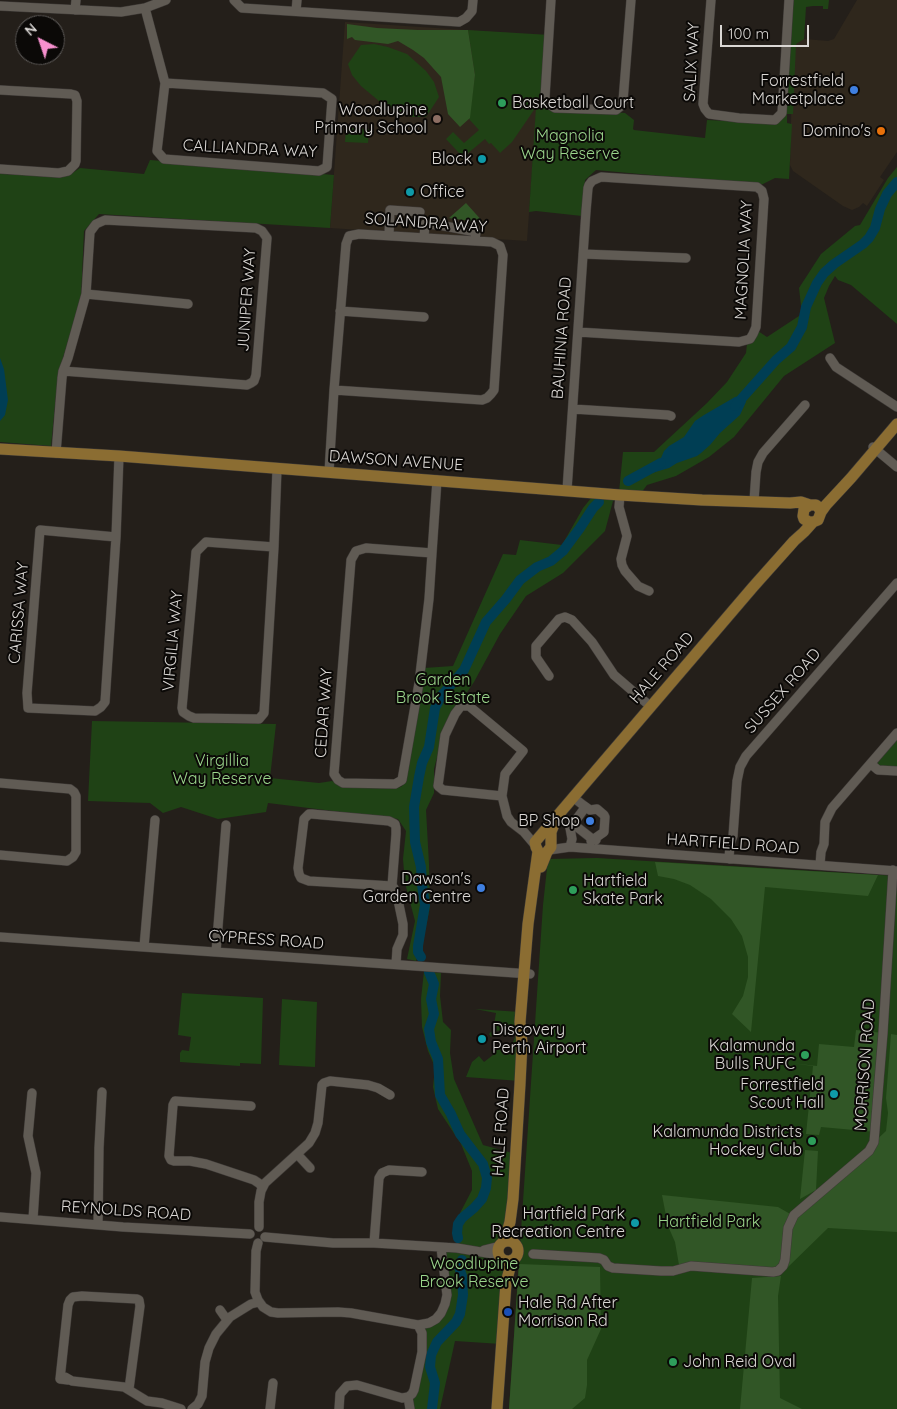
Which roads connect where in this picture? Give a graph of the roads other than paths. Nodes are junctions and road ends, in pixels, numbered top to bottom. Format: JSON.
{"nodes":[{"id":1,"x":76,"y":0,"type":"edge"},
{"id":2,"x":166,"y":0,"type":"edge"},
{"id":3,"x":234,"y":0,"type":"edge"},
{"id":4,"x":297,"y":0,"type":"edge"},
{"id":5,"x":473,"y":0,"type":"edge"},
{"id":6,"x":551,"y":0,"type":"edge"},
{"id":7,"x":631,"y":0,"type":"edge"},
{"id":8,"x":711,"y":0,"type":"edge"},
{"id":9,"x":789,"y":0,"type":"edge"},
{"id":10,"x":0,"y":6,"type":"edge"},
{"id":11,"x":145,"y":8,"type":"junction"},
{"id":12,"x":75,"y":10,"type":"junction"},
{"id":13,"x":296,"y":11,"type":"junction"},
{"id":14,"x":165,"y":83,"type":"junction"},
{"id":15,"x":0,"y":90,"type":"edge"},
{"id":16,"x":0,"y":169,"type":"edge"},
{"id":17,"x":588,"y":188,"type":"joint"},
{"id":18,"x":420,"y":212,"type":"dead end"},
{"id":19,"x":389,"y":235,"type":"junction"},
{"id":20,"x":424,"y":238,"type":"junction"},
{"id":21,"x":475,"y":241,"type":"junction"},
{"id":22,"x":583,"y":254,"type":"junction"},
{"id":23,"x":686,"y":258,"type":"dead end"},
{"id":24,"x":86,"y":294,"type":"junction"},
{"id":25,"x":188,"y":304,"type":"dead end"},
{"id":26,"x":340,"y":311,"type":"junction"},
{"id":27,"x":424,"y":317,"type":"dead end"},
{"id":28,"x":578,"y":332,"type":"junction"},
{"id":29,"x":830,"y":358,"type":"dead end"},
{"id":30,"x":63,"y":371,"type":"junction"},
{"id":31,"x":334,"y":390,"type":"junction"},
{"id":32,"x":804,"y":405,"type":"dead end"},
{"id":33,"x":897,"y":407,"type":"edge"},
{"id":34,"x":573,"y":409,"type":"junction"},
{"id":35,"x":672,"y":416,"type":"dead end"},
{"id":36,"x":897,"y":418,"type":"edge"},
{"id":37,"x":897,"y":424,"type":"edge"},
{"id":38,"x":874,"y":448,"type":"junction"},
{"id":39,"x":0,"y":449,"type":"edge"},
{"id":40,"x":56,"y":453,"type":"junction"},
{"id":41,"x":119,"y":456,"type":"junction"},
{"id":42,"x":897,"y":468,"type":"edge"},
{"id":43,"x":277,"y":469,"type":"junction"},
{"id":44,"x":329,"y":472,"type":"junction"},
{"id":45,"x":436,"y":480,"type":"junction"},
{"id":46,"x":567,"y":490,"type":"junction"},
{"id":47,"x":620,"y":495,"type":"junction"},
{"id":48,"x":754,"y":501,"type":"junction"},
{"id":49,"x":790,"y":503,"type":"junction"},
{"id":50,"x":816,"y":507,"type":"junction"},
{"id":51,"x":807,"y":519,"type":"junction"},
{"id":52,"x":116,"y":537,"type":"junction"},
{"id":53,"x":274,"y":547,"type":"junction"},
{"id":54,"x":432,"y":553,"type":"junction"},
{"id":55,"x":897,"y":583,"type":"edge"},
{"id":56,"x":650,"y":591,"type":"dead end"},
{"id":57,"x":548,"y":676,"type":"dead end"},
{"id":58,"x":650,"y":706,"type":"junction"},
{"id":59,"x":897,"y":733,"type":"edge"},
{"id":60,"x":871,"y":764,"type":"junction"},
{"id":61,"x":897,"y":772,"type":"edge"},
{"id":62,"x":0,"y":783,"type":"edge"},
{"id":63,"x":502,"y":796,"type":"junction"},
{"id":64,"x":578,"y":801,"type":"junction"},
{"id":65,"x":576,"y":819,"type":"junction"},
{"id":66,"x":155,"y":820,"type":"dead end"},
{"id":67,"x":226,"y":825,"type":"dead end"},
{"id":68,"x":571,"y":836,"type":"junction"},
{"id":69,"x":595,"y":843,"type":"junction"},
{"id":70,"x":544,"y":844,"type":"junction"},
{"id":71,"x":568,"y":847,"type":"junction"},
{"id":72,"x":0,"y":855,"type":"edge"},
{"id":73,"x":732,"y":859,"type":"junction"},
{"id":74,"x":823,"y":865,"type":"junction"},
{"id":75,"x":895,"y":871,"type":"edge"},
{"id":76,"x":392,"y":886,"type":"junction"},
{"id":77,"x":0,"y":937,"type":"edge"},
{"id":78,"x":144,"y":947,"type":"junction"},
{"id":79,"x":216,"y":952,"type":"junction"},
{"id":80,"x":396,"y":964,"type":"junction"},
{"id":81,"x":527,"y":974,"type":"junction"},
{"id":82,"x":102,"y":1092,"type":"dead end"},
{"id":83,"x":32,"y":1093,"type":"dead end"},
{"id":84,"x":390,"y":1095,"type":"dead end"},
{"id":85,"x":251,"y":1106,"type":"dead end"},
{"id":86,"x":297,"y":1154,"type":"junction"},
{"id":87,"x":310,"y":1168,"type":"dead end"},
{"id":88,"x":422,"y":1172,"type":"dead end"},
{"id":89,"x":262,"y":1188,"type":"junction"},
{"id":90,"x":0,"y":1217,"type":"edge"},
{"id":91,"x":32,"y":1219,"type":"junction"},
{"id":92,"x":98,"y":1225,"type":"junction"},
{"id":93,"x":259,"y":1227,"type":"junction"},
{"id":94,"x":250,"y":1234,"type":"junction"},
{"id":95,"x":262,"y":1240,"type":"junction"},
{"id":96,"x":374,"y":1243,"type":"junction"},
{"id":97,"x":441,"y":1248,"type":"junction"},
{"id":98,"x":505,"y":1251,"type":"junction"},
{"id":99,"x":533,"y":1254,"type":"dead end"},
{"id":100,"x":259,"y":1302,"type":"junction"},
{"id":101,"x":220,"y":1310,"type":"dead end"},
{"id":102,"x":227,"y":1320,"type":"junction"},
{"id":103,"x":418,"y":1325,"type":"junction"},
{"id":104,"x":273,"y":1383,"type":"dead end"},
{"id":105,"x":129,"y":1389,"type":"junction"},
{"id":106,"x":408,"y":1398,"type":"junction"},
{"id":107,"x":195,"y":1408,"type":"edge"},
{"id":108,"x":181,"y":1409,"type":"edge"},
{"id":109,"x":270,"y":1409,"type":"edge"},
{"id":110,"x":339,"y":1409,"type":"edge"},
{"id":111,"x":410,"y":1409,"type":"edge"},
{"id":112,"x":497,"y":1409,"type":"edge"}],
"edges":[{"from":1,"to":12,"type":"street"},
{"from":2,"to":11,"type":"street"},
{"from":3,"to":13,"type":"street"},
{"from":4,"to":13,"type":"street"},
{"from":5,"to":13,"type":"street"},
{"from":6,"to":7,"type":"street"},
{"from":8,"to":9,"type":"street","name":"SALIX WAY"},
{"from":10,"to":12,"type":"street"},
{"from":11,"to":12,"type":"street"},
{"from":11,"to":14,"type":"street","name":"CALLIANDRA WAY"},
{"from":14,"to":14,"type":"street","name":"CALLIANDRA WAY"},
{"from":15,"to":16,"type":"street"},
{"from":17,"to":22,"type":"street","name":"BAUHINIA ROAD"},
{"from":17,"to":28,"type":"street","name":"MAGNOLIA WAY"},
{"from":18,"to":19,"type":"street"},
{"from":19,"to":20,"type":"street","name":"SOLANDRA WAY"},
{"from":19,"to":26,"type":"street","name":"SOLANDRA WAY"},
{"from":20,"to":21,"type":"street","name":"SOLANDRA WAY"},
{"from":20,"to":21,"type":"street"},
{"from":21,"to":31,"type":"street","name":"SOLANDRA WAY"},
{"from":22,"to":23,"type":"street"},
{"from":22,"to":28,"type":"street","name":"BAUHINIA ROAD"},
{"from":24,"to":25,"type":"street"},
{"from":24,"to":30,"type":"street","name":"JUNIPER WAY"},
{"from":24,"to":30,"type":"street","name":"JUNIPER WAY"},
{"from":26,"to":27,"type":"street"},
{"from":26,"to":31,"type":"street","name":"SOLANDRA WAY"},
{"from":28,"to":34,"type":"street","name":"BAUHINIA ROAD"},
{"from":29,"to":33,"type":"street"},
{"from":30,"to":40,"type":"street","name":"JUNIPER WAY"},
{"from":31,"to":44,"type":"street","name":"SOLANDRA WAY"},
{"from":32,"to":48,"type":"street"},
{"from":34,"to":35,"type":"street"},
{"from":34,"to":46,"type":"street","name":"BAUHINIA ROAD"},
{"from":36,"to":38,"type":"main road"},
{"from":37,"to":38,"type":"main road"},
{"from":38,"to":42,"type":"street"},
{"from":38,"to":50,"type":"main road"},
{"from":39,"to":40,"type":"main road","name":"DAWSON AVENUE"},
{"from":40,"to":41,"type":"main road","name":"DAWSON AVENUE"},
{"from":41,"to":43,"type":"main road","name":"DAWSON AVENUE"},
{"from":41,"to":52,"type":"street","name":"CARISSA WAY"},
{"from":43,"to":44,"type":"main road","name":"DAWSON AVENUE"},
{"from":43,"to":53,"type":"street","name":"VIRGILIA WAY"},
{"from":44,"to":45,"type":"main road","name":"DAWSON AVENUE"},
{"from":45,"to":46,"type":"main road","name":"DAWSON AVENUE"},
{"from":45,"to":54,"type":"street","name":"CEDAR WAY"},
{"from":46,"to":47,"type":"main road","name":"DAWSON AVENUE"},
{"from":47,"to":48,"type":"main road","name":"DAWSON AVENUE"},
{"from":47,"to":56,"type":"street"},
{"from":48,"to":49,"type":"main road","name":"DAWSON AVENUE"},
{"from":49,"to":50,"type":"main road","name":"DAWSON AVENUE"},
{"from":49,"to":51,"type":"main road"},
{"from":50,"to":51,"type":"main road"},
{"from":50,"to":51,"type":"main road"},
{"from":51,"to":58,"type":"main road","name":"HALE ROAD"},
{"from":52,"to":52,"type":"street","name":"CARISSA WAY"},
{"from":53,"to":53,"type":"street","name":"VIRGILIA WAY"},
{"from":54,"to":54,"type":"street","name":"CEDAR WAY"},
{"from":55,"to":73,"type":"street","name":"SUSSEX ROAD"},
{"from":57,"to":58,"type":"street"},
{"from":58,"to":64,"type":"main road","name":"HALE ROAD"},
{"from":59,"to":60,"type":"street"},
{"from":60,"to":61,"type":"street"},
{"from":60,"to":74,"type":"street"},
{"from":62,"to":72,"type":"street"},
{"from":63,"to":63,"type":"street"},
{"from":63,"to":70,"type":"street"},
{"from":64,"to":65,"type":"street"},
{"from":64,"to":69,"type":"street"},
{"from":64,"to":70,"type":"main road","name":"HALE ROAD"},
{"from":65,"to":68,"type":"street"},
{"from":65,"to":69,"type":"street"},
{"from":66,"to":78,"type":"street"},
{"from":67,"to":79,"type":"street"},
{"from":68,"to":69,"type":"street"},
{"from":68,"to":71,"type":"street"},
{"from":69,"to":71,"type":"street","name":"HARTFIELD ROAD"},
{"from":69,"to":73,"type":"street","name":"HARTFIELD ROAD"},
{"from":70,"to":71,"type":"street","name":"HARTFIELD ROAD"},
{"from":70,"to":81,"type":"main road","name":"HALE ROAD"},
{"from":73,"to":74,"type":"street","name":"HARTFIELD ROAD"},
{"from":74,"to":75,"type":"street","name":"HARTFIELD ROAD"},
{"from":75,"to":99,"type":"street","name":"MORRISON ROAD"},
{"from":76,"to":76,"type":"street"},
{"from":76,"to":80,"type":"street"},
{"from":77,"to":78,"type":"street","name":"CYPRESS ROAD"},
{"from":78,"to":79,"type":"street","name":"CYPRESS ROAD"},
{"from":79,"to":80,"type":"street","name":"CYPRESS ROAD"},
{"from":80,"to":81,"type":"street","name":"CYPRESS ROAD"},
{"from":81,"to":98,"type":"main road","name":"HALE ROAD"},
{"from":82,"to":92,"type":"street"},
{"from":83,"to":91,"type":"street"},
{"from":84,"to":86,"type":"street"},
{"from":85,"to":89,"type":"street"},
{"from":86,"to":87,"type":"street"},
{"from":86,"to":89,"type":"street"},
{"from":88,"to":96,"type":"street"},
{"from":89,"to":93,"type":"street"},
{"from":90,"to":91,"type":"street","name":"REYNOLDS ROAD"},
{"from":91,"to":92,"type":"street","name":"REYNOLDS ROAD"},
{"from":92,"to":94,"type":"street","name":"REYNOLDS ROAD"},
{"from":93,"to":94,"type":"street"},
{"from":93,"to":95,"type":"street"},
{"from":94,"to":95,"type":"street"},
{"from":95,"to":96,"type":"street"},
{"from":95,"to":100,"type":"street"},
{"from":96,"to":97,"type":"street"},
{"from":97,"to":98,"type":"street"},
{"from":97,"to":103,"type":"street"},
{"from":98,"to":112,"type":"main road","name":"HALE ROAD"},
{"from":100,"to":102,"type":"street"},
{"from":100,"to":103,"type":"street"},
{"from":101,"to":102,"type":"street"},
{"from":102,"to":107,"type":"street"},
{"from":103,"to":106,"type":"street"},
{"from":104,"to":109,"type":"street"},
{"from":105,"to":105,"type":"street"},
{"from":105,"to":108,"type":"street"},
{"from":106,"to":110,"type":"street"},
{"from":106,"to":111,"type":"street"}]}
